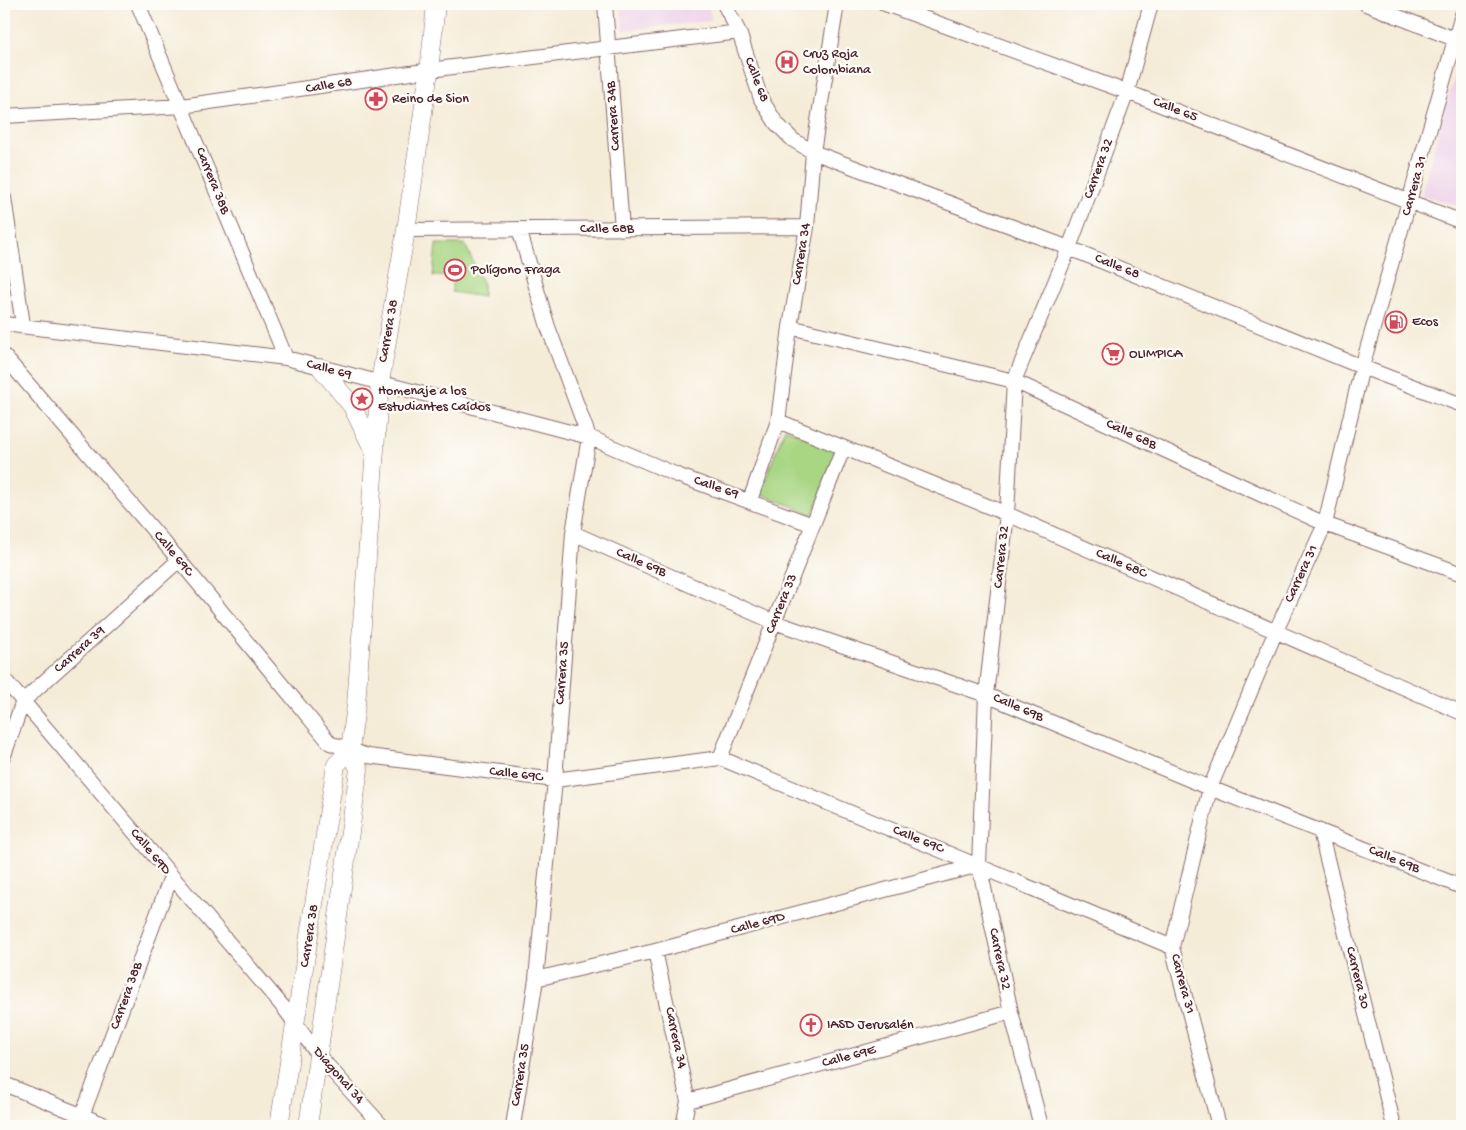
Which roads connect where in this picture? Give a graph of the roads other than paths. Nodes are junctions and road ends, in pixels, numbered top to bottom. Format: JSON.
{"nodes":[{"id":1,"x":138,"y":4,"type":"edge"},
{"id":2,"x":436,"y":4,"type":"edge"},
{"id":3,"x":605,"y":4,"type":"edge"},
{"id":4,"x":724,"y":4,"type":"edge"},
{"id":5,"x":837,"y":4,"type":"edge"},
{"id":6,"x":885,"y":4,"type":"edge"},
{"id":7,"x":1150,"y":4,"type":"edge"},
{"id":8,"x":1366,"y":4,"type":"edge"},
{"id":9,"x":1462,"y":15,"type":"edge"},
{"id":10,"x":739,"y":32,"type":"junction"},
{"id":11,"x":1459,"y":41,"type":"edge"},
{"id":12,"x":609,"y":49,"type":"junction"},
{"id":13,"x":429,"y":71,"type":"junction"},
{"id":14,"x":1127,"y":92,"type":"junction"},
{"id":15,"x":182,"y":106,"type":"junction"},
{"id":16,"x":4,"y":116,"type":"edge"},
{"id":17,"x":813,"y":152,"type":"junction"},
{"id":18,"x":4,"y":198,"type":"edge"},
{"id":19,"x":1410,"y":202,"type":"junction"},
{"id":20,"x":1462,"y":222,"type":"edge"},
{"id":21,"x":807,"y":227,"type":"junction"},
{"id":22,"x":622,"y":228,"type":"junction"},
{"id":23,"x":519,"y":229,"type":"junction"},
{"id":24,"x":406,"y":230,"type":"junction"},
{"id":25,"x":1069,"y":248,"type":"junction"},
{"id":26,"x":14,"y":325,"type":"edge"},
{"id":27,"x":790,"y":327,"type":"junction"},
{"id":28,"x":4,"y":335,"type":"edge"},
{"id":29,"x":4,"y":356,"type":"edge"},
{"id":30,"x":286,"y":358,"type":"junction"},
{"id":31,"x":1362,"y":367,"type":"junction"},
{"id":32,"x":321,"y":368,"type":"junction"},
{"id":33,"x":1014,"y":381,"type":"junction"},
{"id":34,"x":380,"y":382,"type":"junction"},
{"id":35,"x":1462,"y":405,"type":"edge"},
{"id":36,"x":778,"y":420,"type":"junction"},
{"id":37,"x":589,"y":437,"type":"junction"},
{"id":38,"x":843,"y":449,"type":"junction"},
{"id":39,"x":374,"y":450,"type":"junction"},
{"id":40,"x":750,"y":500,"type":"junction"},
{"id":41,"x":1007,"y":514,"type":"junction"},
{"id":42,"x":1325,"y":524,"type":"junction"},
{"id":43,"x":813,"y":525,"type":"junction"},
{"id":44,"x":573,"y":533,"type":"junction"},
{"id":45,"x":179,"y":560,"type":"junction"},
{"id":46,"x":1462,"y":574,"type":"edge"},
{"id":47,"x":774,"y":622,"type":"junction"},
{"id":48,"x":1275,"y":633,"type":"junction"},
{"id":49,"x":4,"y":679,"type":"edge"},
{"id":50,"x":986,"y":695,"type":"junction"},
{"id":51,"x":23,"y":701,"type":"junction"},
{"id":52,"x":1462,"y":713,"type":"edge"},
{"id":53,"x":350,"y":750,"type":"junction"},
{"id":54,"x":4,"y":755,"type":"edge"},
{"id":55,"x":720,"y":758,"type":"junction"},
{"id":56,"x":555,"y":780,"type":"junction"},
{"id":57,"x":1210,"y":788,"type":"junction"},
{"id":58,"x":1320,"y":831,"type":"junction"},
{"id":59,"x":979,"y":865,"type":"junction"},
{"id":60,"x":171,"y":877,"type":"junction"},
{"id":61,"x":1461,"y":882,"type":"edge"},
{"id":62,"x":1172,"y":947,"type":"junction"},
{"id":63,"x":655,"y":951,"type":"junction"},
{"id":64,"x":536,"y":979,"type":"junction"},
{"id":65,"x":1010,"y":1012,"type":"junction"},
{"id":66,"x":296,"y":1025,"type":"junction"},
{"id":67,"x":319,"y":1056,"type":"junction"},
{"id":68,"x":4,"y":1084,"type":"edge"},
{"id":69,"x":688,"y":1101,"type":"junction"},
{"id":70,"x":82,"y":1116,"type":"junction"},
{"id":71,"x":108,"y":1126,"type":"edge"},
{"id":72,"x":279,"y":1126,"type":"edge"},
{"id":73,"x":308,"y":1126,"type":"edge"},
{"id":74,"x":382,"y":1126,"type":"edge"},
{"id":75,"x":513,"y":1126,"type":"edge"},
{"id":76,"x":683,"y":1126,"type":"edge"},
{"id":77,"x":1041,"y":1126,"type":"edge"},
{"id":78,"x":1219,"y":1126,"type":"edge"},
{"id":79,"x":1394,"y":1126,"type":"edge"}],
"edges":[{"from":1,"to":15,"type":"street","name":"Carrera 38B"},
{"from":2,"to":13,"type":"main road","name":"Carrera 38"},
{"from":3,"to":12,"type":"street","name":"Carrera 34B"},
{"from":4,"to":10,"type":"street"},
{"from":5,"to":17,"type":"street","name":"Carrera 34"},
{"from":6,"to":14,"type":"street","name":"Calle 65"},
{"from":7,"to":14,"type":"street","name":"Carrera 32"},
{"from":8,"to":11,"type":"street"},
{"from":9,"to":11,"type":"street","name":"Carrera 31"},
{"from":10,"to":12,"type":"street","name":"Calle 68"},
{"from":10,"to":17,"type":"street","name":"Calle 68"},
{"from":11,"to":19,"type":"street","name":"Carrera 31"},
{"from":12,"to":13,"type":"street","name":"Calle 68"},
{"from":12,"to":22,"type":"street","name":"Carrera 34B"},
{"from":13,"to":15,"type":"street","name":"Calle 68"},
{"from":13,"to":24,"type":"main road","name":"Carrera 38"},
{"from":14,"to":19,"type":"street","name":"Calle 65"},
{"from":14,"to":25,"type":"street","name":"Carrera 32"},
{"from":15,"to":16,"type":"street","name":"Calle 68"},
{"from":15,"to":30,"type":"street","name":"Carrera 38B"},
{"from":17,"to":21,"type":"street","name":"Carrera 34"},
{"from":17,"to":25,"type":"street","name":"Calle 68"},
{"from":18,"to":26,"type":"street"},
{"from":19,"to":20,"type":"street","name":"Calle 65"},
{"from":19,"to":31,"type":"street","name":"Carrera 31"},
{"from":21,"to":22,"type":"street","name":"Calle 68B"},
{"from":21,"to":27,"type":"street","name":"Carrera 34"},
{"from":22,"to":23,"type":"street","name":"Calle 68B"},
{"from":23,"to":24,"type":"street","name":"Calle 68B"},
{"from":23,"to":37,"type":"street","name":"Carrera 35"},
{"from":24,"to":34,"type":"main road","name":"Carrera 38"},
{"from":25,"to":31,"type":"street","name":"Calle 68"},
{"from":25,"to":33,"type":"street","name":"Carrera 32"},
{"from":26,"to":28,"type":"street"},
{"from":26,"to":30,"type":"street","name":"Calle 69"},
{"from":27,"to":33,"type":"street","name":"Calle 68B"},
{"from":27,"to":36,"type":"street","name":"Carrera 34"},
{"from":29,"to":45,"type":"street","name":"Calle 69C"},
{"from":30,"to":32,"type":"street","name":"Calle 69"},
{"from":31,"to":35,"type":"street","name":"Calle 68"},
{"from":31,"to":42,"type":"street","name":"Carrera 31"},
{"from":32,"to":34,"type":"street","name":"Calle 69"},
{"from":32,"to":39,"type":"main road"},
{"from":33,"to":41,"type":"street","name":"Carrera 32"},
{"from":33,"to":42,"type":"street","name":"Calle 68B"},
{"from":34,"to":37,"type":"street","name":"Calle 69"},
{"from":34,"to":39,"type":"main road","name":"Carrera 38"},
{"from":36,"to":38,"type":"street","name":"Calle 68C"},
{"from":36,"to":40,"type":"street","name":"Carrera 34"},
{"from":37,"to":40,"type":"street","name":"Calle 69"},
{"from":37,"to":44,"type":"street","name":"Carrera 35"},
{"from":38,"to":41,"type":"street","name":"Calle 68C"},
{"from":38,"to":43,"type":"street","name":"Carrera 33"},
{"from":39,"to":53,"type":"main road","name":"Carrera 38"},
{"from":40,"to":43,"type":"street","name":"Calle 69"},
{"from":41,"to":48,"type":"street","name":"Calle 68C"},
{"from":41,"to":50,"type":"street","name":"Carrera 32"},
{"from":42,"to":46,"type":"street","name":"Calle 68B"},
{"from":42,"to":48,"type":"street","name":"Carrera 31"},
{"from":43,"to":47,"type":"street","name":"Carrera 33"},
{"from":44,"to":47,"type":"street","name":"Calle 69B"},
{"from":44,"to":56,"type":"street","name":"Carrera 35"},
{"from":45,"to":51,"type":"street","name":"Carrera 39"},
{"from":45,"to":53,"type":"street","name":"Calle 69C"},
{"from":47,"to":50,"type":"street","name":"Calle 69B"},
{"from":47,"to":55,"type":"street","name":"Carrera 33"},
{"from":48,"to":52,"type":"street","name":"Calle 68C"},
{"from":48,"to":57,"type":"street","name":"Carrera 31"},
{"from":49,"to":51,"type":"street","name":"Calle 69D"},
{"from":50,"to":57,"type":"street","name":"Calle 69B"},
{"from":50,"to":59,"type":"street","name":"Carrera 32"},
{"from":51,"to":54,"type":"street","name":"Carrera 39"},
{"from":51,"to":60,"type":"street","name":"Calle 69D"},
{"from":53,"to":56,"type":"street","name":"Calle 69C"},
{"from":53,"to":66,"type":"main road","name":"Carrera 38"},
{"from":53,"to":67,"type":"main road","name":"Carrera 38"},
{"from":55,"to":56,"type":"street","name":"Calle 69C"},
{"from":55,"to":59,"type":"street","name":"Calle 69C"},
{"from":56,"to":64,"type":"street","name":"Carrera 35"},
{"from":57,"to":58,"type":"street","name":"Calle 69B"},
{"from":57,"to":62,"type":"street","name":"Carrera 31"},
{"from":58,"to":61,"type":"street","name":"Calle 69B"},
{"from":58,"to":79,"type":"street","name":"Carrera 30"},
{"from":59,"to":62,"type":"street","name":"Calle 69C"},
{"from":59,"to":63,"type":"street","name":"Calle 69D"},
{"from":59,"to":65,"type":"street","name":"Carrera 32"},
{"from":60,"to":66,"type":"street","name":"Calle 69D"},
{"from":60,"to":70,"type":"street","name":"Carrera 38B"},
{"from":62,"to":78,"type":"street","name":"Carrera 31"},
{"from":63,"to":64,"type":"street","name":"Calle 69D"},
{"from":63,"to":69,"type":"street","name":"Carrera 34"},
{"from":64,"to":75,"type":"street","name":"Carrera 35"},
{"from":65,"to":69,"type":"street","name":"Calle 69E"},
{"from":65,"to":77,"type":"street","name":"Carrera 32"},
{"from":66,"to":67,"type":"street","name":"Diagonal 34"},
{"from":66,"to":72,"type":"main road","name":"Carrera 38"},
{"from":67,"to":73,"type":"main road","name":"Carrera 38"},
{"from":67,"to":74,"type":"street","name":"Diagonal 34"},
{"from":68,"to":70,"type":"street"},
{"from":69,"to":76,"type":"street","name":"Carrera 34"},
{"from":70,"to":71,"type":"street"}]}
